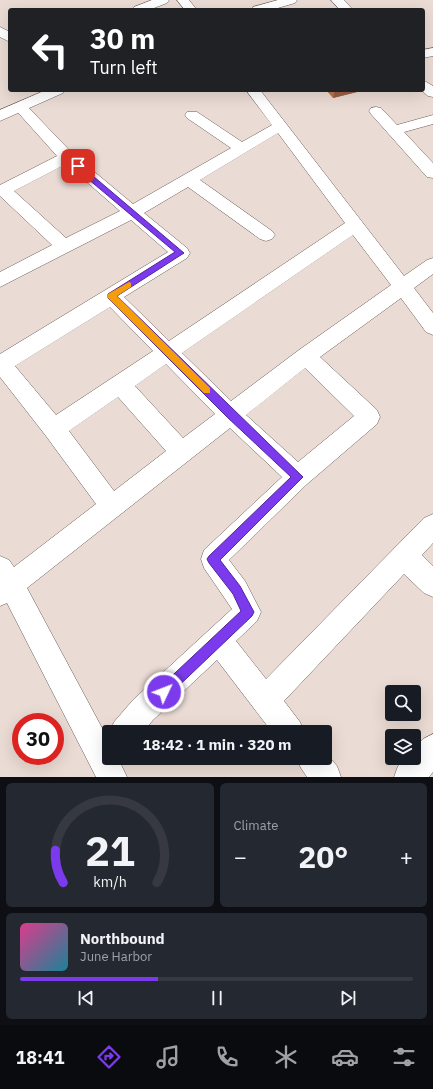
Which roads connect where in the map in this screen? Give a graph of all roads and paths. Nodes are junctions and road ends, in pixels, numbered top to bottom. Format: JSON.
{"nodes":[{"id":1,"x":163,"y":0,"type":"edge"},
{"id":2,"x":183,"y":0,"type":"edge"},
{"id":3,"x":290,"y":0,"type":"edge"},
{"id":4,"x":337,"y":0,"type":"edge"},
{"id":5,"x":143,"y":8,"type":"edge"},
{"id":6,"x":189,"y":8,"type":"edge"},
{"id":7,"x":264,"y":8,"type":"edge"},
{"id":8,"x":345,"y":8,"type":"edge"},
{"id":9,"x":425,"y":86,"type":"edge"},
{"id":10,"x":54,"y":92,"type":"edge"},
{"id":11,"x":254,"y":92,"type":"edge"},
{"id":12,"x":433,"y":93,"type":"edge"},
{"id":13,"x":20,"y":107,"type":"junction"},
{"id":14,"x":376,"y":111,"type":"dead end"},
{"id":15,"x":192,"y":115,"type":"dead end"},
{"id":16,"x":0,"y":116,"type":"edge"},
{"id":17,"x":433,"y":119,"type":"edge"},
{"id":18,"x":280,"y":126,"type":"junction"},
{"id":19,"x":394,"y":130,"type":"junction"},
{"id":20,"x":241,"y":148,"type":"junction"},
{"id":21,"x":67,"y":157,"type":"junction"},
{"id":22,"x":433,"y":173,"type":"edge"},
{"id":23,"x":188,"y":179,"type":"junction"},
{"id":24,"x":132,"y":212,"type":"junction"},
{"id":25,"x":356,"y":225,"type":"junction"},
{"id":26,"x":266,"y":235,"type":"dead end"},
{"id":27,"x":65,"y":247,"type":"junction"},
{"id":28,"x":433,"y":265,"type":"edge"},
{"id":29,"x":0,"y":280,"type":"edge"},
{"id":30,"x":403,"y":287,"type":"junction"},
{"id":31,"x":111,"y":296,"type":"junction"},
{"id":32,"x":433,"y":327,"type":"edge"},
{"id":33,"x":168,"y":352,"type":"junction"},
{"id":34,"x":306,"y":356,"type":"junction"},
{"id":35,"x":1,"y":363,"type":"edge"},
{"id":36,"x":120,"y":384,"type":"junction"},
{"id":37,"x":230,"y":414,"type":"junction"},
{"id":38,"x":54,"y":429,"type":"junction"},
{"id":39,"x":182,"y":452,"type":"junction"},
{"id":40,"x":298,"y":477,"type":"junction"},
{"id":41,"x":111,"y":506,"type":"junction"},
{"id":42,"x":433,"y":526,"type":"edge"},
{"id":43,"x":404,"y":556,"type":"junction"},
{"id":44,"x":4,"y":582,"type":"edge"},
{"id":45,"x":433,"y":584,"type":"edge"},
{"id":46,"x":219,"y":641,"type":"junction"},
{"id":47,"x":265,"y":700,"type":"junction"},
{"id":48,"x":130,"y":725,"type":"edge"},
{"id":49,"x":285,"y":725,"type":"edge"},
{"id":50,"x":102,"y":752,"type":"edge"},
{"id":51,"x":317,"y":765,"type":"edge"},
{"id":52,"x":326,"y":777,"type":"edge"}],
"edges":[{"from":1,"to":5,"type":"street"},
{"from":2,"to":6,"type":"street"},
{"from":3,"to":7,"type":"street"},
{"from":4,"to":8,"type":"street"},
{"from":9,"to":12,"type":"street"},
{"from":10,"to":13,"type":"street"},
{"from":11,"to":18,"type":"street"},
{"from":13,"to":16,"type":"street"},
{"from":13,"to":21,"type":"street"},
{"from":14,"to":19,"type":"street"},
{"from":15,"to":20,"type":"street"},
{"from":17,"to":19,"type":"street"},
{"from":18,"to":20,"type":"street"},
{"from":18,"to":25,"type":"street"},
{"from":19,"to":22,"type":"street"},
{"from":20,"to":23,"type":"street"},
{"from":21,"to":24,"type":"street"},
{"from":21,"to":27,"type":"street"},
{"from":23,"to":24,"type":"street"},
{"from":23,"to":26,"type":"street"},
{"from":24,"to":27,"type":"street"},
{"from":24,"to":31,"type":"street"},
{"from":25,"to":30,"type":"street"},
{"from":25,"to":33,"type":"street"},
{"from":27,"to":29,"type":"street"},
{"from":28,"to":30,"type":"street"},
{"from":30,"to":32,"type":"street"},
{"from":30,"to":34,"type":"street"},
{"from":31,"to":33,"type":"street"},
{"from":31,"to":35,"type":"street"},
{"from":33,"to":36,"type":"street"},
{"from":33,"to":37,"type":"street"},
{"from":34,"to":37,"type":"street"},
{"from":34,"to":40,"type":"street"},
{"from":35,"to":38,"type":"street"},
{"from":36,"to":38,"type":"street"},
{"from":36,"to":39,"type":"street"},
{"from":37,"to":39,"type":"street"},
{"from":37,"to":40,"type":"street"},
{"from":38,"to":41,"type":"street"},
{"from":39,"to":41,"type":"street"},
{"from":40,"to":46,"type":"street"},
{"from":41,"to":44,"type":"street"},
{"from":42,"to":43,"type":"street"},
{"from":43,"to":45,"type":"street"},
{"from":43,"to":47,"type":"street"},
{"from":44,"to":50,"type":"street"},
{"from":46,"to":47,"type":"street"},
{"from":46,"to":48,"type":"street"},
{"from":47,"to":49,"type":"street"},
{"from":51,"to":52,"type":"street"}]}
